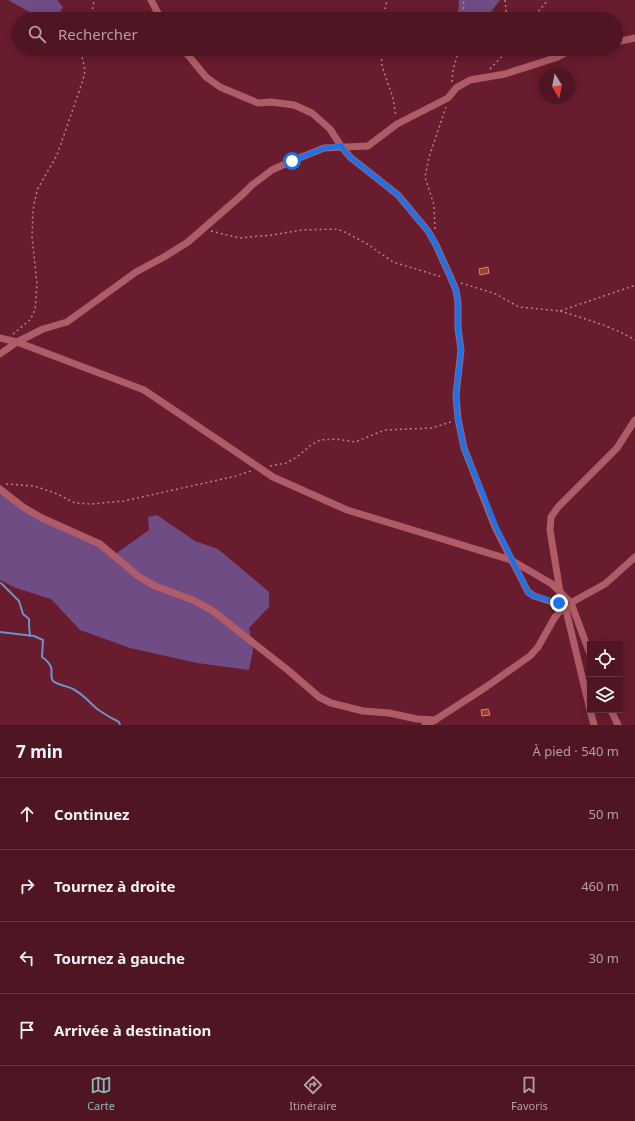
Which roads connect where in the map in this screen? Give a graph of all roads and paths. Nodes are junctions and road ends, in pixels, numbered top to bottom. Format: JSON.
{"nodes":[{"id":1,"x":94,"y":0,"type":"edge"},
{"id":2,"x":151,"y":0,"type":"edge"},
{"id":3,"x":387,"y":0,"type":"edge"},
{"id":4,"x":464,"y":0,"type":"edge"},
{"id":5,"x":505,"y":0,"type":"edge"},
{"id":6,"x":548,"y":0,"type":"edge"},
{"id":7,"x":92,"y":12,"type":"edge"},
{"id":8,"x":157,"y":12,"type":"edge"},
{"id":9,"x":384,"y":12,"type":"edge"},
{"id":10,"x":463,"y":12,"type":"edge"},
{"id":11,"x":506,"y":12,"type":"edge"},
{"id":12,"x":538,"y":12,"type":"edge"},
{"id":13,"x":635,"y":38,"type":"edge"},
{"id":14,"x":623,"y":41,"type":"edge"},
{"id":15,"x":81,"y":56,"type":"edge"},
{"id":16,"x":189,"y":56,"type":"edge"},
{"id":17,"x":381,"y":56,"type":"edge"},
{"id":18,"x":457,"y":56,"type":"edge"},
{"id":19,"x":504,"y":56,"type":"edge"},
{"id":20,"x":560,"y":56,"type":"edge"},
{"id":21,"x":487,"y":71,"type":"dead end"},
{"id":22,"x":452,"y":94,"type":"junction"},
{"id":23,"x":446,"y":108,"type":"dead end"},
{"id":24,"x":397,"y":124,"type":"junction"},
{"id":25,"x":341,"y":146,"type":"junction"},
{"id":26,"x":203,"y":229,"type":"junction"},
{"id":27,"x":435,"y":231,"type":"dead end"},
{"id":28,"x":452,"y":280,"type":"junction"},
{"id":29,"x":635,"y":284,"type":"edge"},
{"id":30,"x":560,"y":310,"type":"junction"},
{"id":31,"x":4,"y":339,"type":"edge"},
{"id":32,"x":635,"y":340,"type":"edge"},
{"id":33,"x":17,"y":342,"type":"junction"},
{"id":34,"x":0,"y":354,"type":"edge"},
{"id":35,"x":458,"y":419,"type":"junction"},
{"id":36,"x":635,"y":420,"type":"edge"},
{"id":37,"x":260,"y":468,"type":"junction"},
{"id":38,"x":0,"y":483,"type":"edge"},
{"id":39,"x":0,"y":489,"type":"edge"},
{"id":40,"x":635,"y":557,"type":"edge"},
{"id":41,"x":511,"y":560,"type":"junction"},
{"id":42,"x":560,"y":592,"type":"junction"},
{"id":43,"x":568,"y":604,"type":"junction"},
{"id":44,"x":587,"y":647,"type":"edge"},
{"id":45,"x":587,"y":696,"type":"edge"},
{"id":46,"x":591,"y":713,"type":"edge"},
{"id":47,"x":613,"y":713,"type":"edge"},
{"id":48,"x":435,"y":720,"type":"junction"},
{"id":49,"x":425,"y":725,"type":"edge"},
{"id":50,"x":594,"y":725,"type":"edge"},
{"id":51,"x":618,"y":725,"type":"edge"}],
"edges":[{"from":1,"to":7,"type":"path"},
{"from":2,"to":8,"type":"street"},
{"from":3,"to":9,"type":"path"},
{"from":4,"to":10,"type":"path"},
{"from":5,"to":11,"type":"path"},
{"from":6,"to":12,"type":"path"},
{"from":13,"to":14,"type":"street"},
{"from":15,"to":31,"type":"path"},
{"from":16,"to":25,"type":"street"},
{"from":17,"to":24,"type":"path"},
{"from":18,"to":22,"type":"path"},
{"from":19,"to":21,"type":"path"},
{"from":20,"to":22,"type":"street"},
{"from":22,"to":24,"type":"street"},
{"from":23,"to":27,"type":"path"},
{"from":24,"to":25,"type":"street"},
{"from":25,"to":26,"type":"street"},
{"from":25,"to":28,"type":"street"},
{"from":26,"to":28,"type":"path"},
{"from":26,"to":33,"type":"street"},
{"from":28,"to":30,"type":"path"},
{"from":28,"to":35,"type":"street"},
{"from":29,"to":30,"type":"path"},
{"from":30,"to":32,"type":"path"},
{"from":31,"to":33,"type":"street"},
{"from":33,"to":34,"type":"street"},
{"from":33,"to":37,"type":"street"},
{"from":35,"to":37,"type":"path"},
{"from":35,"to":41,"type":"street"},
{"from":36,"to":42,"type":"street"},
{"from":37,"to":38,"type":"path"},
{"from":37,"to":41,"type":"street"},
{"from":39,"to":48,"type":"street"},
{"from":40,"to":43,"type":"street"},
{"from":41,"to":42,"type":"street"},
{"from":41,"to":43,"type":"street"},
{"from":42,"to":43,"type":"street"},
{"from":43,"to":44,"type":"street"},
{"from":43,"to":45,"type":"street"},
{"from":43,"to":48,"type":"street"},
{"from":46,"to":50,"type":"street"},
{"from":47,"to":51,"type":"street"},
{"from":48,"to":49,"type":"street"}]}
